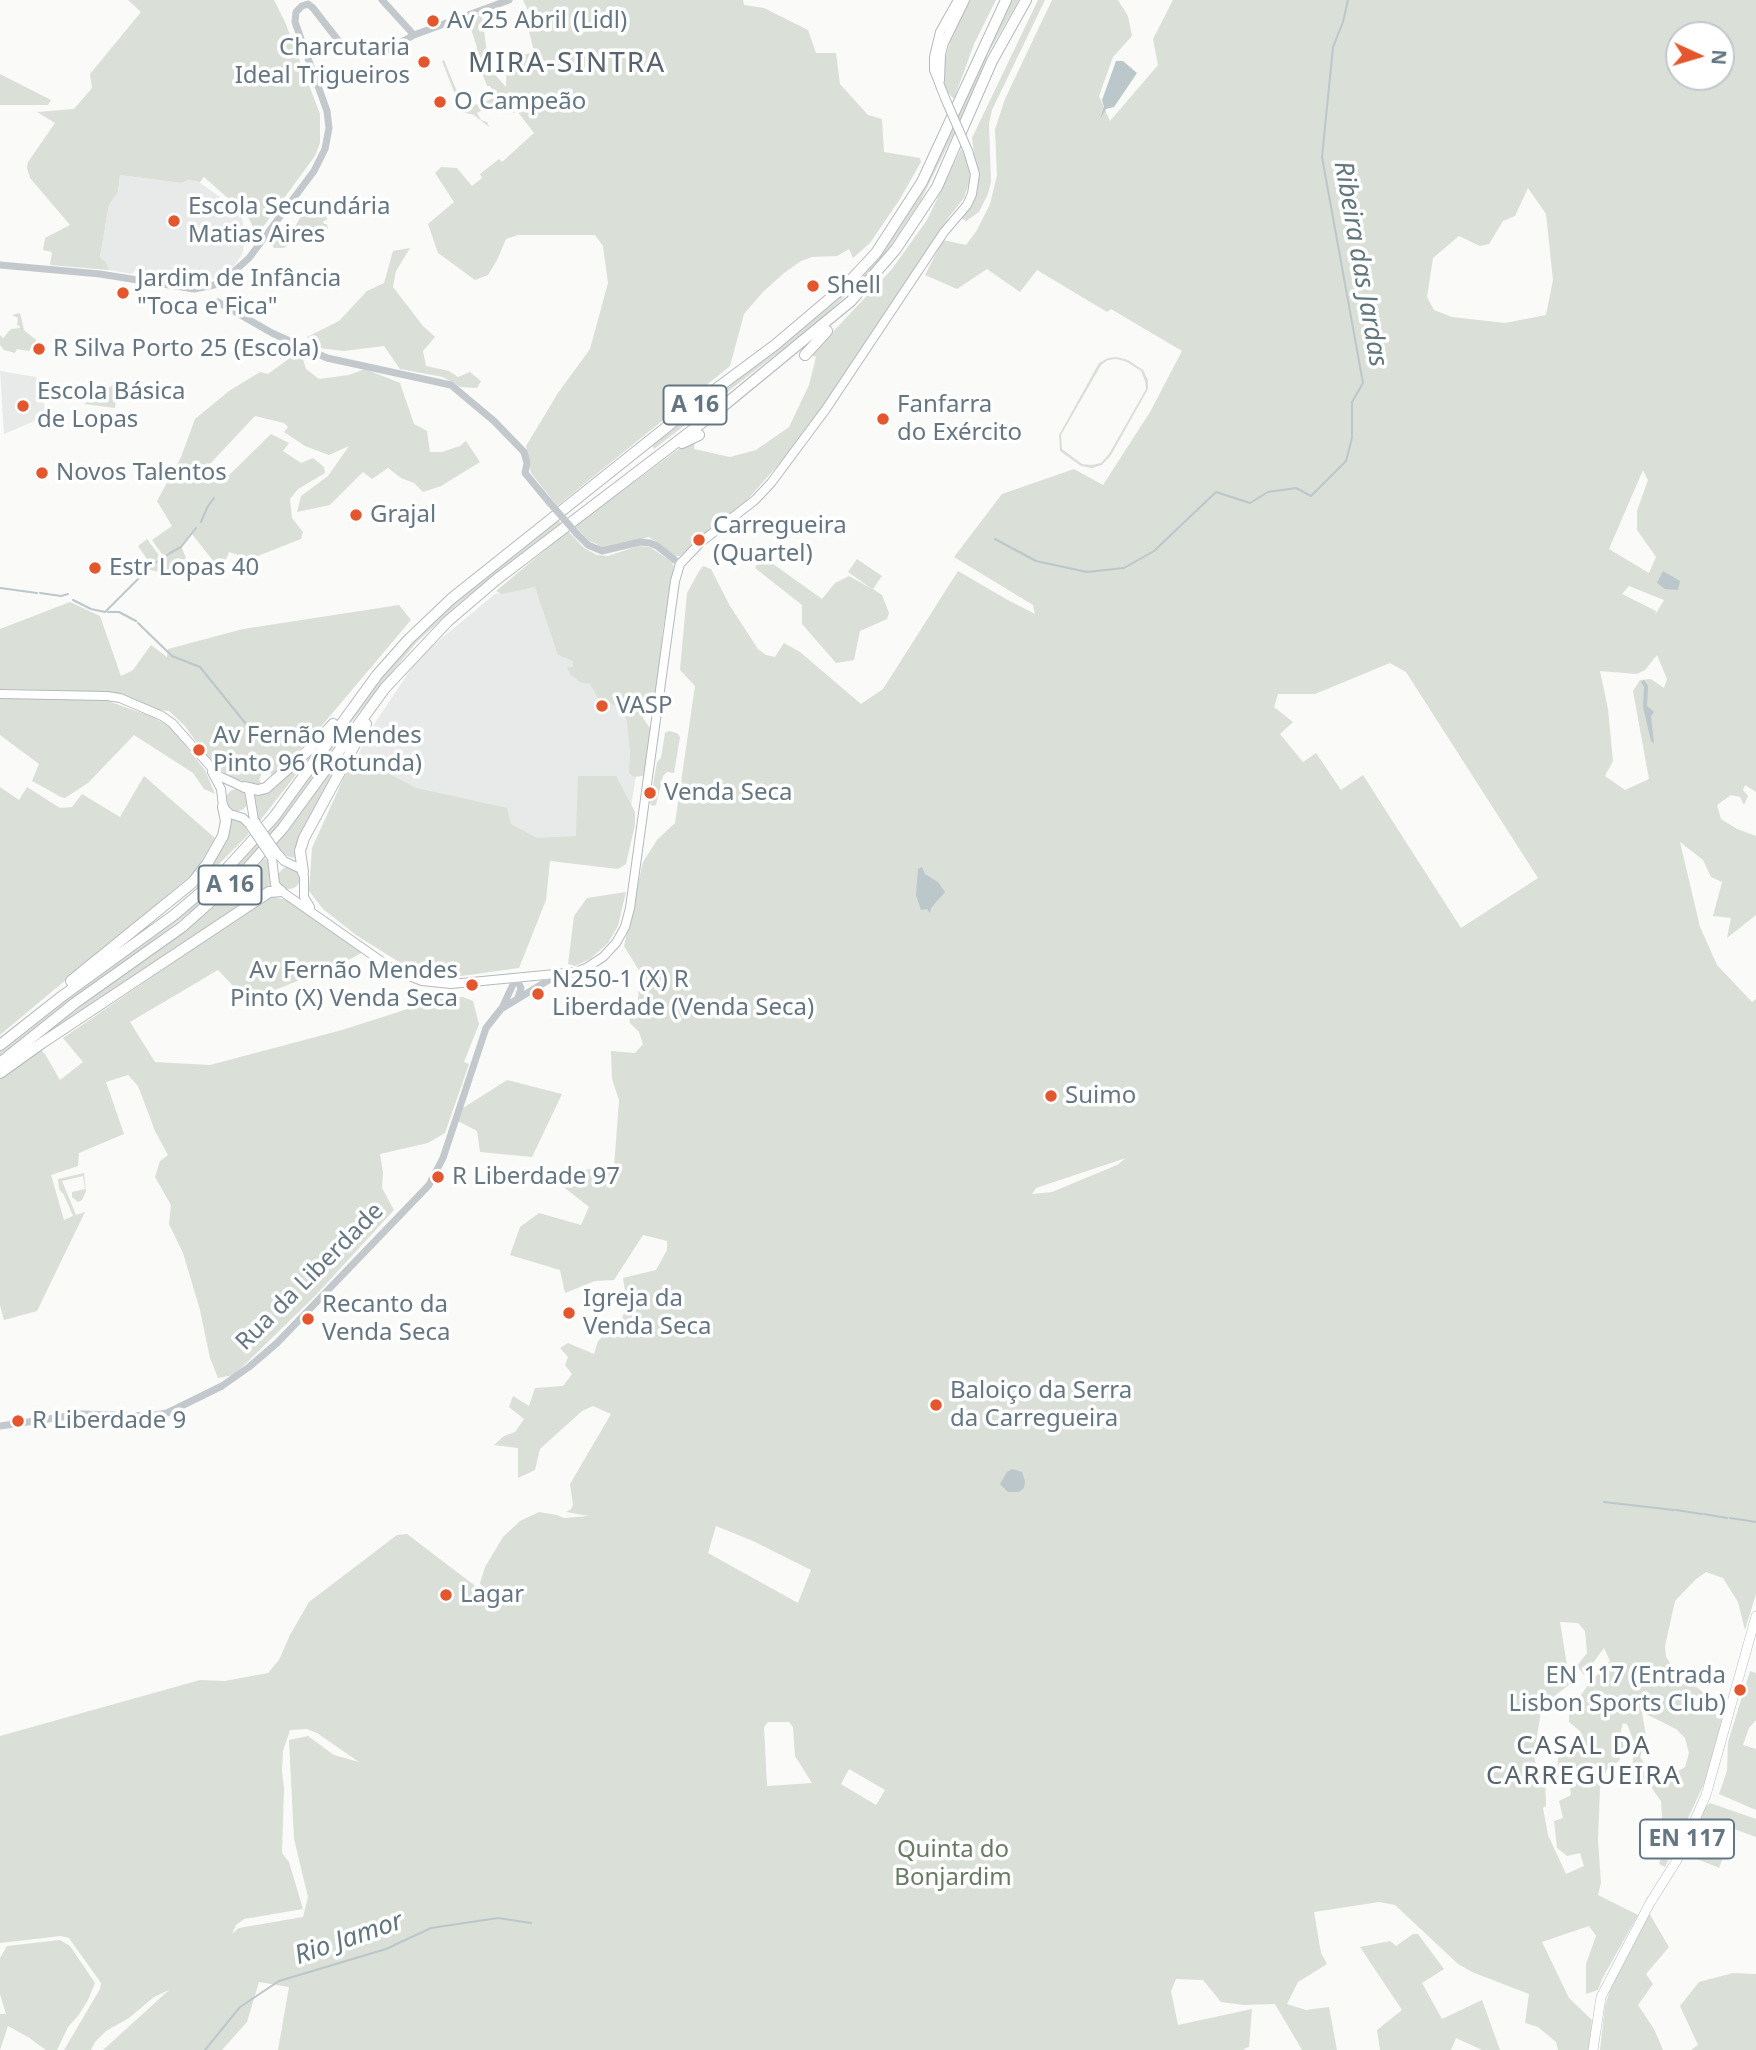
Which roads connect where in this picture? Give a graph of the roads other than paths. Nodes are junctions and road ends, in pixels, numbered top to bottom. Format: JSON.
{"nodes":[{"id":1,"x":382,"y":0,"type":"edge"},
{"id":2,"x":509,"y":0,"type":"edge"},
{"id":3,"x":1006,"y":0,"type":"edge"},
{"id":4,"x":1026,"y":0,"type":"edge"},
{"id":5,"x":959,"y":1,"type":"edge"},
{"id":6,"x":402,"y":24,"type":"junction"},
{"id":7,"x":408,"y":38,"type":"junction"},
{"id":8,"x":898,"y":222,"type":"junction"},
{"id":9,"x":868,"y":252,"type":"dead end"},
{"id":10,"x":0,"y":265,"type":"edge"},
{"id":11,"x":218,"y":302,"type":"dead end"},
{"id":12,"x":840,"y":312,"type":"junction"},
{"id":13,"x":805,"y":355,"type":"dead end"},
{"id":14,"x":738,"y":365,"type":"dead end"},
{"id":15,"x":693,"y":407,"type":"junction"},
{"id":16,"x":699,"y":435,"type":"dead end"},
{"id":17,"x":660,"y":453,"type":"junction"},
{"id":18,"x":680,"y":564,"type":"junction"},
{"id":19,"x":411,"y":657,"type":"junction"},
{"id":20,"x":377,"y":675,"type":"junction"},
{"id":21,"x":0,"y":694,"type":"edge"},
{"id":22,"x":207,"y":764,"type":"junction"},
{"id":23,"x":243,"y":786,"type":"junction"},
{"id":24,"x":222,"y":802,"type":"junction"},
{"id":25,"x":251,"y":805,"type":"junction"},
{"id":26,"x":235,"y":815,"type":"junction"},
{"id":27,"x":251,"y":822,"type":"junction"},
{"id":28,"x":274,"y":856,"type":"junction"},
{"id":29,"x":289,"y":863,"type":"junction"},
{"id":30,"x":303,"y":872,"type":"junction"},
{"id":31,"x":275,"y":874,"type":"junction"},
{"id":32,"x":303,"y":886,"type":"junction"},
{"id":33,"x":283,"y":892,"type":"junction"},
{"id":34,"x":318,"y":915,"type":"junction"},
{"id":35,"x":561,"y":974,"type":"junction"},
{"id":36,"x":516,"y":978,"type":"junction"},
{"id":37,"x":496,"y":980,"type":"junction"},
{"id":38,"x":507,"y":998,"type":"junction"},
{"id":39,"x":517,"y":999,"type":"junction"},
{"id":40,"x":501,"y":1009,"type":"junction"},
{"id":41,"x":12,"y":1036,"type":"junction"},
{"id":42,"x":0,"y":1045,"type":"edge"},
{"id":43,"x":0,"y":1063,"type":"edge"},
{"id":44,"x":0,"y":1073,"type":"edge"},
{"id":45,"x":0,"y":1426,"type":"edge"},
{"id":46,"x":1756,"y":1616,"type":"edge"},
{"id":47,"x":1593,"y":2050,"type":"edge"}],
"edges":[{"from":1,"to":6,"type":"street"},
{"from":2,"to":7,"type":"street"},
{"from":3,"to":8,"type":"highway","number":"A 16"},
{"from":4,"to":12,"type":"highway","number":"A 16"},
{"from":5,"to":18,"type":"main road","bridge":true},
{"from":6,"to":7,"type":"street"},
{"from":6,"to":7,"type":"street"},
{"from":7,"to":10,"type":"street"},
{"from":8,"to":9,"type":"highway"},
{"from":8,"to":15,"type":"highway","number":"A 16"},
{"from":11,"to":18,"type":"street","bridge":true},
{"from":12,"to":13,"type":"highway"},
{"from":12,"to":17,"type":"highway","number":"A 16"},
{"from":14,"to":15,"type":"highway"},
{"from":15,"to":20,"type":"highway","number":"A 16"},
{"from":16,"to":17,"type":"highway"},
{"from":17,"to":19,"type":"highway","number":"A 16"},
{"from":18,"to":35,"type":"main road"},
{"from":19,"to":30,"type":"highway","number":"A 16"},
{"from":19,"to":43,"type":"highway","number":"A 16"},
{"from":20,"to":23,"type":"highway","number":"A 16"},
{"from":20,"to":41,"type":"highway","number":"A 16"},
{"from":21,"to":22,"type":"main road"},
{"from":22,"to":23,"type":"main road"},
{"from":22,"to":24,"type":"main road"},
{"from":23,"to":24,"type":"main road"},
{"from":23,"to":25,"type":"main road"},
{"from":24,"to":26,"type":"main road"},
{"from":24,"to":41,"type":"highway","number":"A 16"},
{"from":25,"to":26,"type":"main road"},
{"from":25,"to":27,"type":"main road"},
{"from":26,"to":27,"type":"main road"},
{"from":27,"to":28,"type":"main road","bridge":true},
{"from":28,"to":29,"type":"main road"},
{"from":28,"to":31,"type":"main road"},
{"from":29,"to":30,"type":"main road"},
{"from":29,"to":31,"type":"main road"},
{"from":30,"to":32,"type":"main road"},
{"from":31,"to":33,"type":"main road"},
{"from":32,"to":33,"type":"main road"},
{"from":32,"to":34,"type":"main road"},
{"from":33,"to":34,"type":"main road"},
{"from":33,"to":44,"type":"highway","number":"A 16"},
{"from":34,"to":37,"type":"main road"},
{"from":35,"to":36,"type":"main road"},
{"from":35,"to":39,"type":"street","name":"Rua da Liberdade"},
{"from":36,"to":37,"type":"main road"},
{"from":36,"to":38,"type":"street"},
{"from":36,"to":39,"type":"street"},
{"from":37,"to":38,"type":"street"},
{"from":38,"to":40,"type":"street"},
{"from":39,"to":40,"type":"street","name":"Rua da Liberdade"},
{"from":40,"to":45,"type":"street","name":"Rua da Liberdade"},
{"from":41,"to":42,"type":"highway","number":"A 16"},
{"from":46,"to":47,"type":"main road","number":"EN 117"}]}
